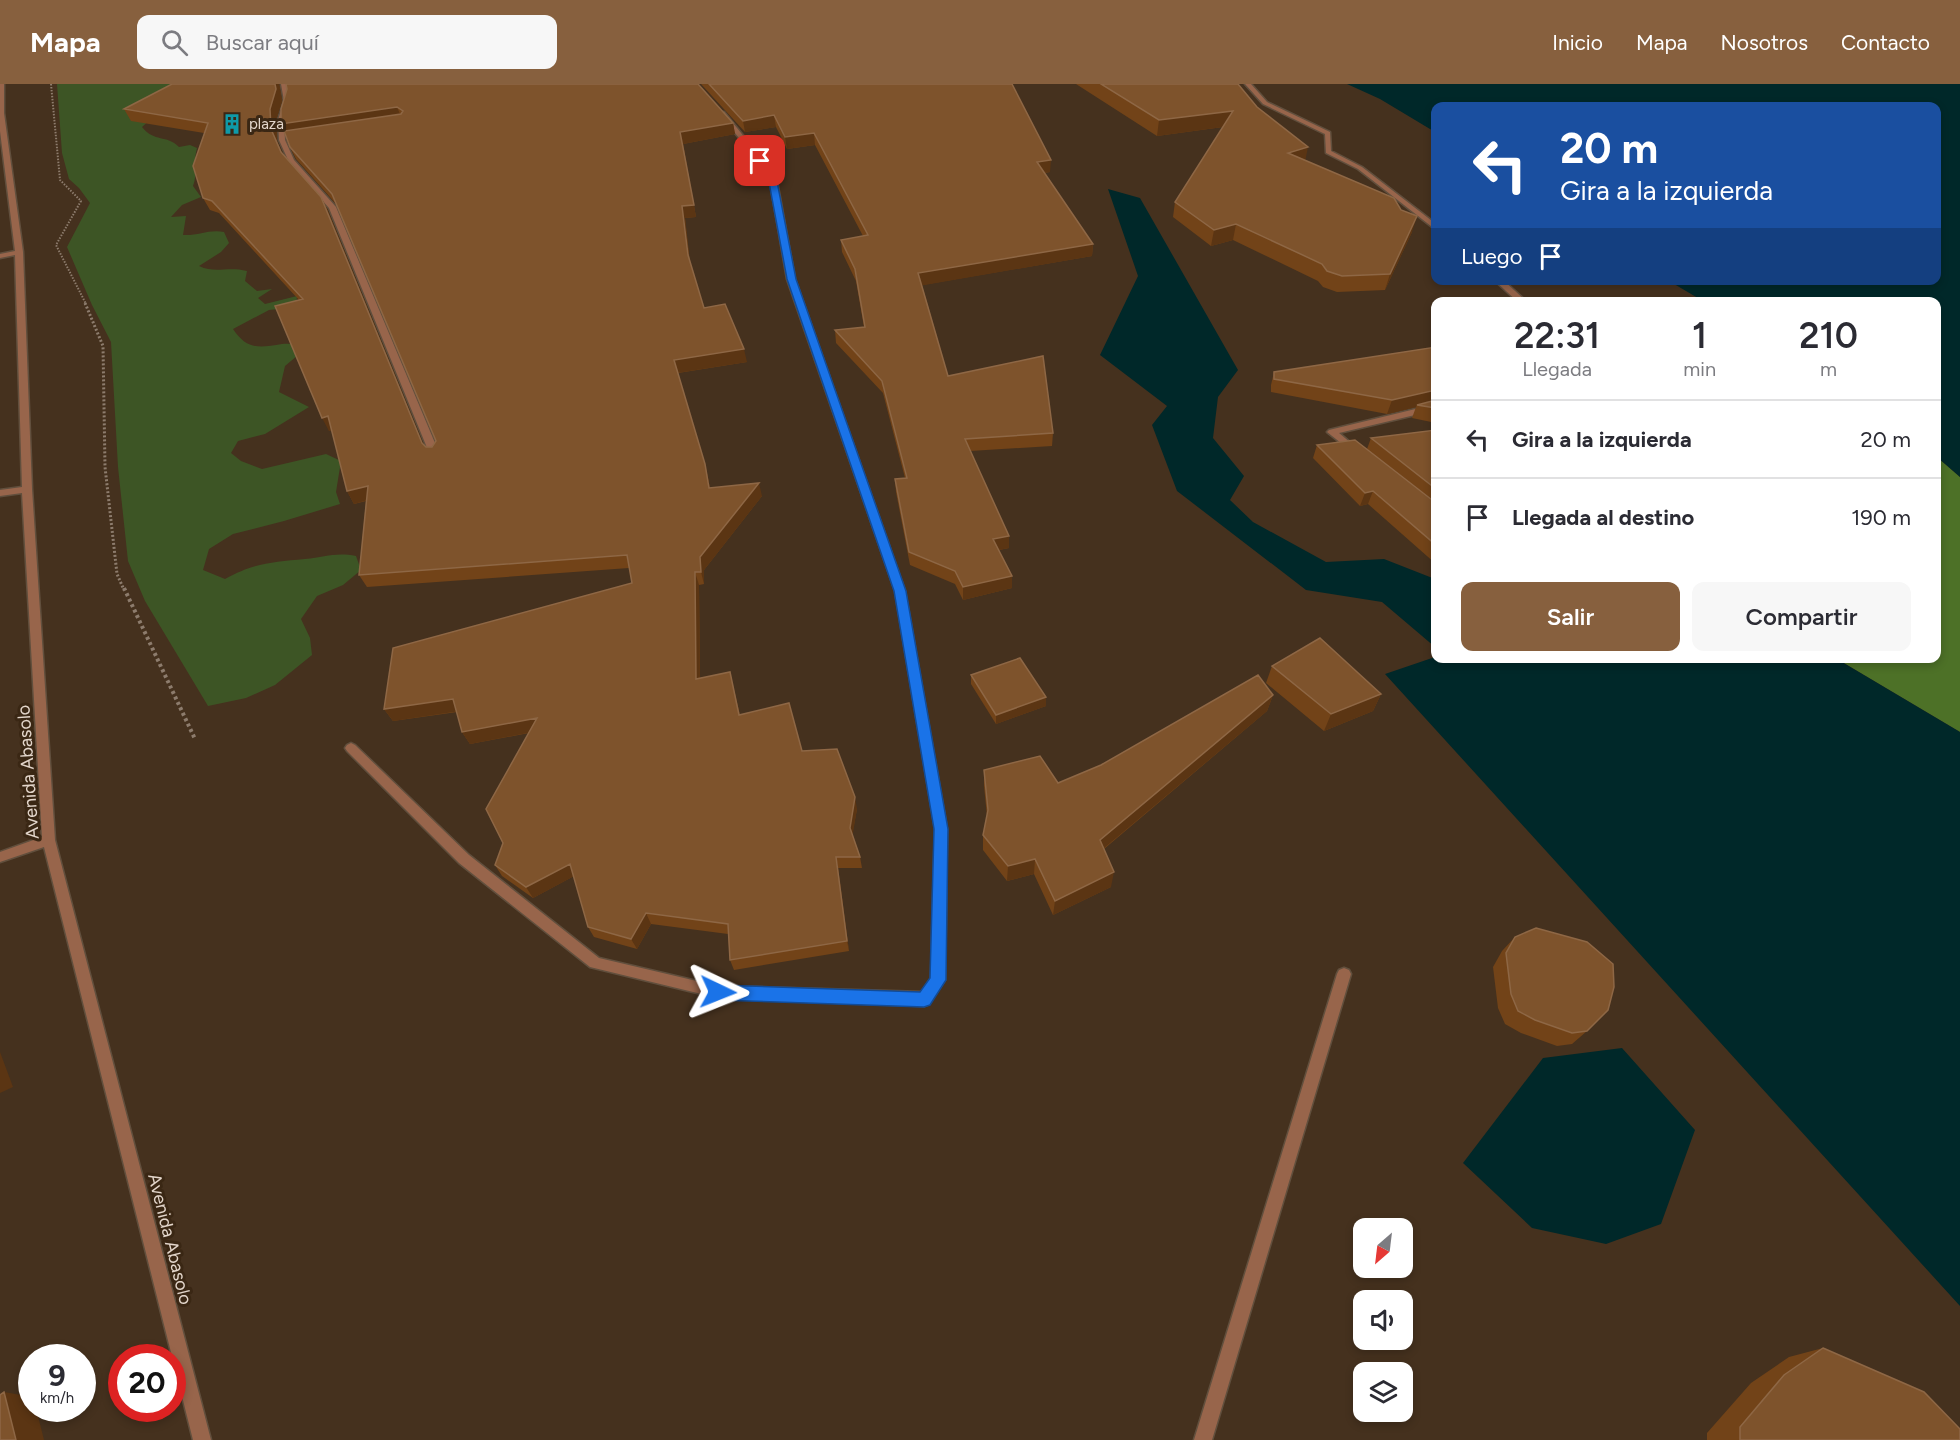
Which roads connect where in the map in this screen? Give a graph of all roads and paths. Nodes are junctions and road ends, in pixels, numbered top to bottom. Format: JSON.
{"nodes":[{"id":1,"x":1,"y":84,"type":"edge"},
{"id":2,"x":51,"y":84,"type":"edge"},
{"id":3,"x":284,"y":84,"type":"edge"},
{"id":4,"x":1248,"y":84,"type":"edge"},
{"id":5,"x":716,"y":107,"type":"edge"},
{"id":6,"x":1,"y":113,"type":"edge"},
{"id":7,"x":293,"y":139,"type":"edge"},
{"id":8,"x":282,"y":140,"type":"junction"},
{"id":9,"x":1431,"y":224,"type":"edge"},
{"id":10,"x":19,"y":252,"type":"junction"},
{"id":11,"x":0,"y":256,"type":"edge"},
{"id":12,"x":1504,"y":285,"type":"edge"},
{"id":13,"x":1517,"y":297,"type":"edge"},
{"id":14,"x":1431,"y":408,"type":"edge"},
{"id":15,"x":435,"y":455,"type":"edge"},
{"id":16,"x":1366,"y":460,"type":"edge"},
{"id":17,"x":27,"y":489,"type":"junction"},
{"id":18,"x":0,"y":494,"type":"edge"},
{"id":19,"x":195,"y":739,"type":"dead end"},
{"id":20,"x":351,"y":748,"type":"dead end"},
{"id":21,"x":49,"y":840,"type":"junction"},
{"id":22,"x":0,"y":856,"type":"edge"},
{"id":23,"x":1344,"y":974,"type":"dead end"},
{"id":24,"x":202,"y":1440,"type":"edge"},
{"id":25,"x":1203,"y":1440,"type":"edge"}],
"edges":[{"from":1,"to":6,"type":"street","name":"Avenida Abasolo"},
{"from":2,"to":19,"type":"path"},
{"from":3,"to":8,"type":"street"},
{"from":4,"to":9,"type":"street"},
{"from":5,"to":20,"type":"street"},
{"from":6,"to":10,"type":"street","name":"Avenida Abasolo"},
{"from":7,"to":8,"type":"street"},
{"from":8,"to":15,"type":"street"},
{"from":10,"to":11,"type":"street"},
{"from":10,"to":17,"type":"street","name":"Avenida Abasolo"},
{"from":12,"to":13,"type":"street"},
{"from":14,"to":16,"type":"street"},
{"from":17,"to":18,"type":"street"},
{"from":17,"to":21,"type":"street","name":"Avenida Abasolo"},
{"from":21,"to":22,"type":"street"},
{"from":21,"to":24,"type":"street","name":"Avenida Abasolo"},
{"from":23,"to":25,"type":"street"}]}
